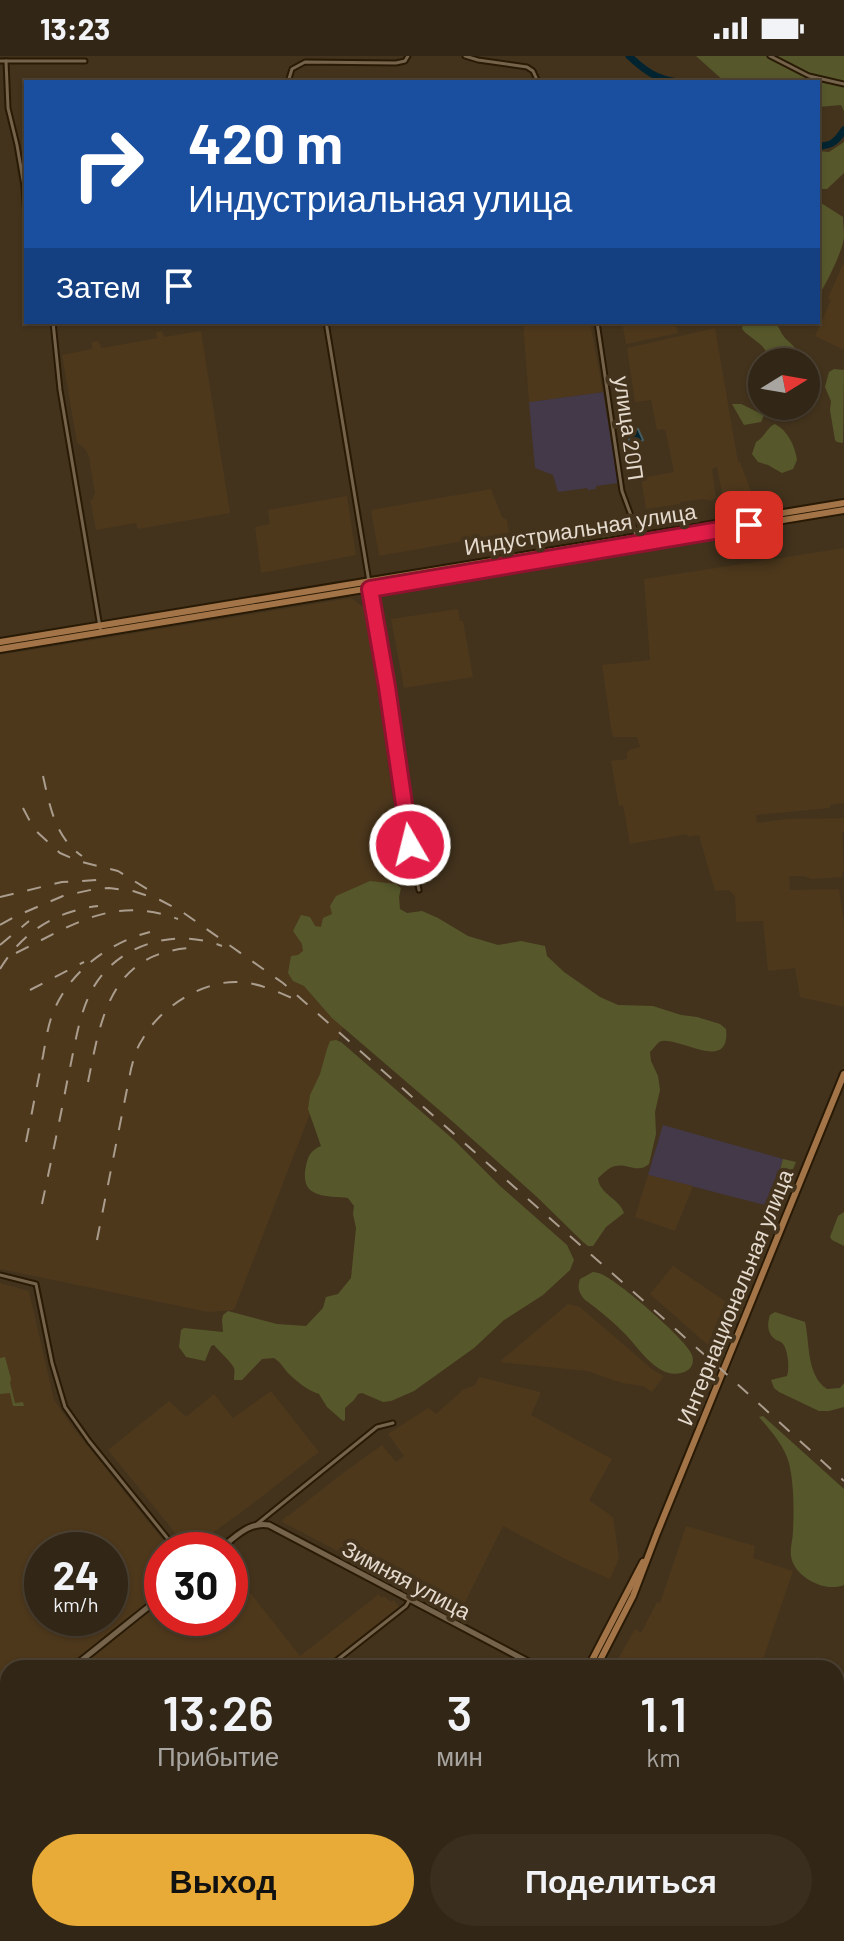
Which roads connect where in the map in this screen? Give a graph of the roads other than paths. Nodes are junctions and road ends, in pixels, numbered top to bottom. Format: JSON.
{"nodes":[{"id":1,"x":408,"y":56,"type":"edge"},
{"id":2,"x":465,"y":56,"type":"edge"},
{"id":3,"x":770,"y":56,"type":"edge"},
{"id":4,"x":3,"y":61,"type":"edge"},
{"id":5,"x":85,"y":61,"type":"dead end"},
{"id":6,"x":289,"y":80,"type":"edge"},
{"id":7,"x":537,"y":80,"type":"edge"},
{"id":8,"x":844,"y":84,"type":"edge"},
{"id":9,"x":24,"y":186,"type":"edge"},
{"id":10,"x":53,"y":324,"type":"edge"},
{"id":11,"x":326,"y":324,"type":"edge"},
{"id":12,"x":597,"y":324,"type":"edge"},
{"id":13,"x":844,"y":503,"type":"edge"},
{"id":14,"x":844,"y":510,"type":"edge"},
{"id":15,"x":636,"y":537,"type":"junction"},
{"id":16,"x":369,"y":585,"type":"junction"},
{"id":17,"x":101,"y":630,"type":"junction"},
{"id":18,"x":0,"y":642,"type":"edge"},
{"id":19,"x":0,"y":649,"type":"edge"},
{"id":20,"x":419,"y":890,"type":"dead end"},
{"id":21,"x":844,"y":1074,"type":"edge"},
{"id":22,"x":0,"y":1275,"type":"edge"},
{"id":23,"x":393,"y":1423,"type":"dead end"},
{"id":24,"x":273,"y":1512,"type":"junction"},
{"id":25,"x":266,"y":1517,"type":"junction"},
{"id":26,"x":257,"y":1524,"type":"junction"},
{"id":27,"x":275,"y":1528,"type":"junction"},
{"id":28,"x":162,"y":1532,"type":"edge"},
{"id":29,"x":242,"y":1532,"type":"edge"},
{"id":30,"x":657,"y":1533,"type":"junction"},
{"id":31,"x":410,"y":1599,"type":"junction"},
{"id":32,"x":144,"y":1610,"type":"edge"},
{"id":33,"x":82,"y":1660,"type":"edge"},
{"id":34,"x":337,"y":1660,"type":"edge"},
{"id":35,"x":525,"y":1660,"type":"edge"},
{"id":36,"x":592,"y":1660,"type":"edge"},
{"id":37,"x":600,"y":1660,"type":"edge"}],
"edges":[{"from":1,"to":6,"type":"street"},
{"from":2,"to":7,"type":"street"},
{"from":3,"to":8,"type":"street"},
{"from":4,"to":5,"type":"street"},
{"from":4,"to":9,"type":"street"},
{"from":10,"to":17,"type":"street"},
{"from":11,"to":16,"type":"street"},
{"from":12,"to":15,"type":"street","name":"улица 20П"},
{"from":13,"to":15,"type":"main road","name":"Индустриальная улица"},
{"from":14,"to":16,"type":"main road","name":"Индустриальная улица"},
{"from":15,"to":16,"type":"main road","name":"Индустриальная улица"},
{"from":16,"to":17,"type":"main road","name":"Индустриальная улица"},
{"from":16,"to":20,"type":"street"},
{"from":17,"to":18,"type":"main road","name":"Индустриальная улица"},
{"from":17,"to":19,"type":"main road","name":"Индустриальная улица"},
{"from":21,"to":30,"type":"main road","name":"Интернациональная улица"},
{"from":22,"to":28,"type":"street"},
{"from":23,"to":24,"type":"street"},
{"from":24,"to":25,"type":"street"},
{"from":24,"to":27,"type":"street"},
{"from":25,"to":26,"type":"street"},
{"from":25,"to":27,"type":"street"},
{"from":26,"to":27,"type":"main road","name":"Зимняя улица"},
{"from":26,"to":29,"type":"main road"},
{"from":27,"to":31,"type":"main road","name":"Зимняя улица"},
{"from":30,"to":36,"type":"main road","name":"Интернациональная улица"},
{"from":30,"to":37,"type":"main road","name":"Интернациональная улица"},
{"from":31,"to":34,"type":"street"},
{"from":31,"to":35,"type":"main road","name":"Зимняя улица"},
{"from":32,"to":33,"type":"main road"}]}
